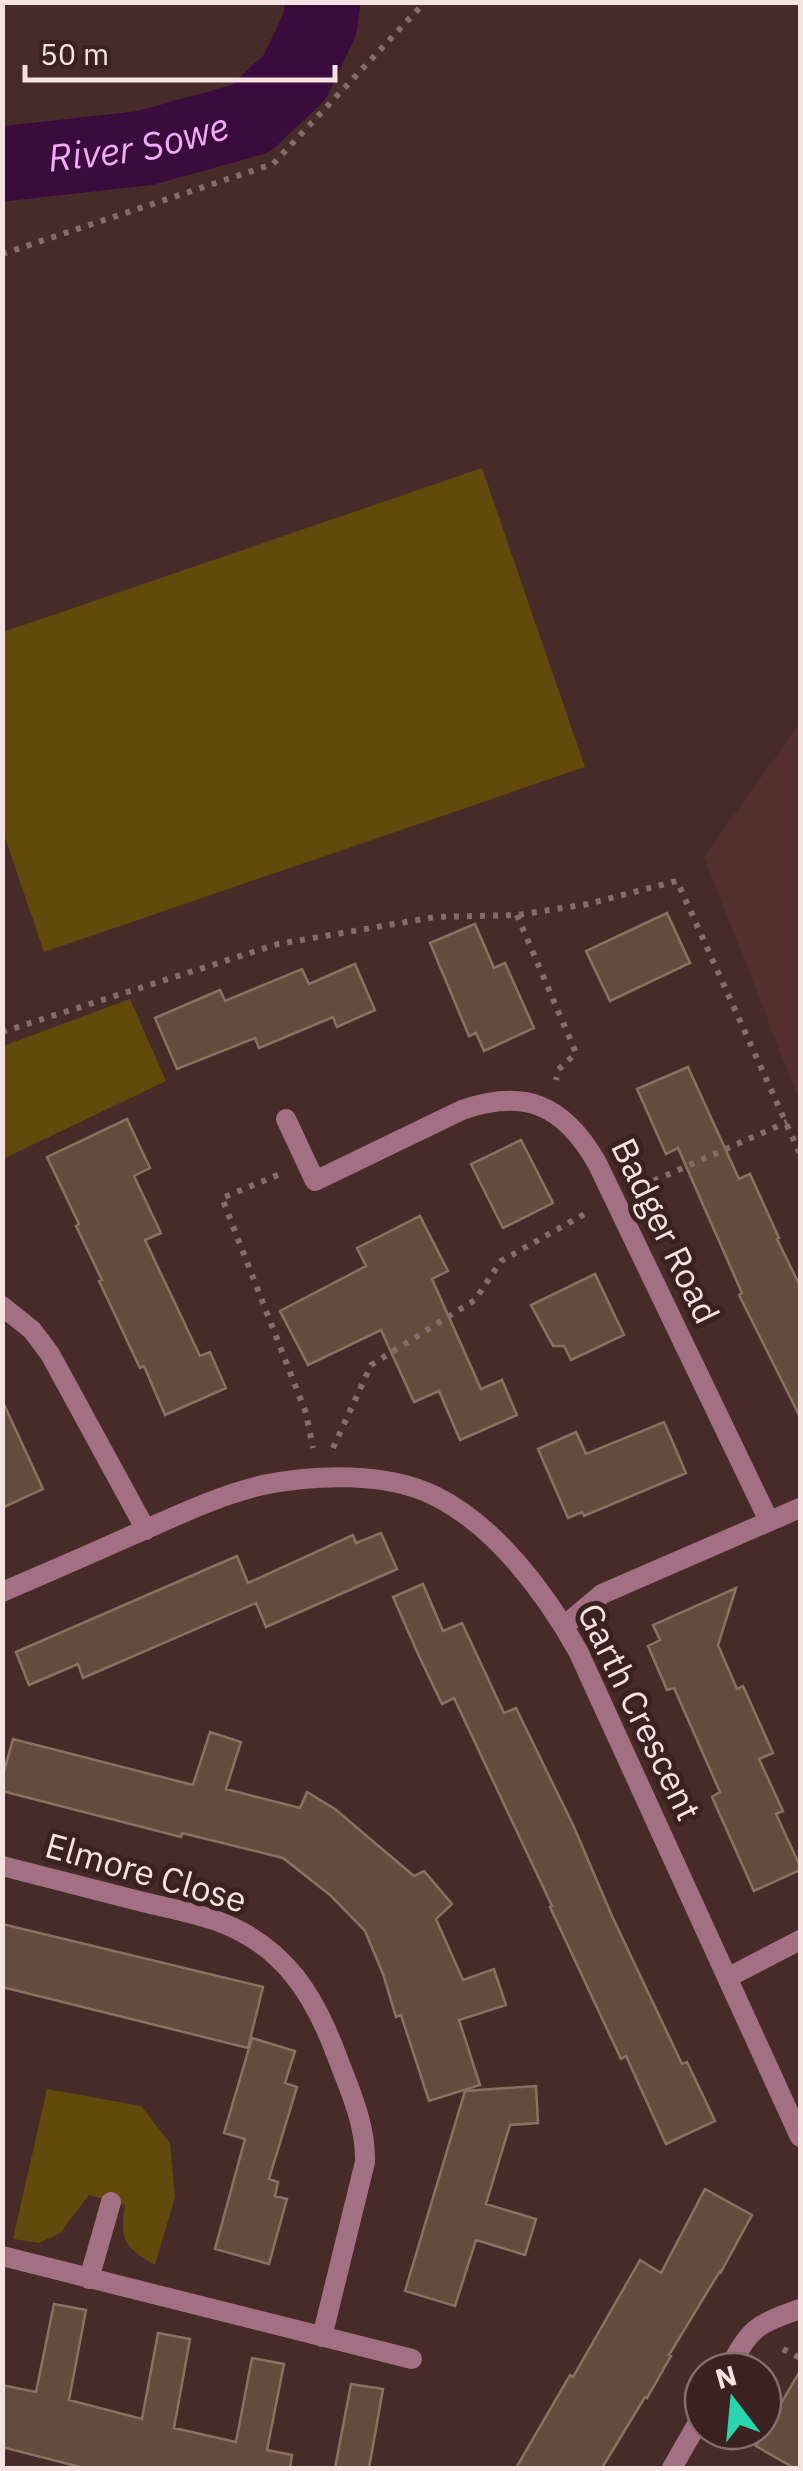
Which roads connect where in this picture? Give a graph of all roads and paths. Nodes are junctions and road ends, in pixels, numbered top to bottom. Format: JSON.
{"nodes":[{"id":1,"x":425,"y":2,"type":"edge"},
{"id":2,"x":2,"y":254,"type":"edge"},
{"id":3,"x":517,"y":915,"type":"junction"},
{"id":4,"x":2,"y":1032,"type":"edge"},
{"id":5,"x":548,"y":1108,"type":"junction"},
{"id":6,"x":286,"y":1119,"type":"dead end"},
{"id":7,"x":787,"y":1122,"type":"junction"},
{"id":8,"x":800,"y":1154,"type":"edge"},
{"id":9,"x":306,"y":1162,"type":"junction"},
{"id":10,"x":614,"y":1198,"type":"junction"},
{"id":11,"x":2,"y":1306,"type":"edge"},
{"id":12,"x":320,"y":1479,"type":"junction"},
{"id":13,"x":800,"y":1508,"type":"edge"},
{"id":14,"x":769,"y":1521,"type":"junction"},
{"id":15,"x":146,"y":1530,"type":"junction"},
{"id":16,"x":2,"y":1592,"type":"edge"},
{"id":17,"x":564,"y":1626,"type":"junction"},
{"id":18,"x":2,"y":1866,"type":"edge"},
{"id":19,"x":800,"y":1940,"type":"edge"},
{"id":20,"x":729,"y":1977,"type":"junction"},
{"id":21,"x":800,"y":2137,"type":"edge"},
{"id":22,"x":111,"y":2202,"type":"dead end"},
{"id":23,"x":2,"y":2256,"type":"edge"},
{"id":24,"x":89,"y":2279,"type":"junction"},
{"id":25,"x":800,"y":2309,"type":"edge"},
{"id":26,"x":322,"y":2336,"type":"junction"},
{"id":27,"x":739,"y":2351,"type":"edge"},
{"id":28,"x":412,"y":2359,"type":"dead end"}],
"edges":[{"from":1,"to":2,"type":"path"},
{"from":3,"to":4,"type":"path"},
{"from":3,"to":5,"type":"path"},
{"from":3,"to":7,"type":"path"},
{"from":5,"to":9,"type":"street"},
{"from":5,"to":10,"type":"street","name":"Badger Road"},
{"from":6,"to":9,"type":"street"},
{"from":7,"to":8,"type":"path"},
{"from":7,"to":10,"type":"path"},
{"from":9,"to":12,"type":"path"},
{"from":10,"to":12,"type":"path"},
{"from":10,"to":14,"type":"street","name":"Badger Road"},
{"from":11,"to":15,"type":"street"},
{"from":12,"to":15,"type":"street","name":"Garth Crescent"},
{"from":12,"to":17,"type":"street","name":"Garth Crescent"},
{"from":13,"to":14,"type":"street"},
{"from":14,"to":17,"type":"street"},
{"from":15,"to":16,"type":"street","name":"Garth Crescent"},
{"from":17,"to":20,"type":"street","name":"Garth Crescent"},
{"from":18,"to":26,"type":"street","name":"Elmore Close"},
{"from":19,"to":20,"type":"street"},
{"from":20,"to":21,"type":"street","name":"Garth Crescent"},
{"from":22,"to":24,"type":"street"},
{"from":23,"to":24,"type":"street"},
{"from":24,"to":26,"type":"street"},
{"from":25,"to":27,"type":"street"},
{"from":26,"to":28,"type":"street"}]}
